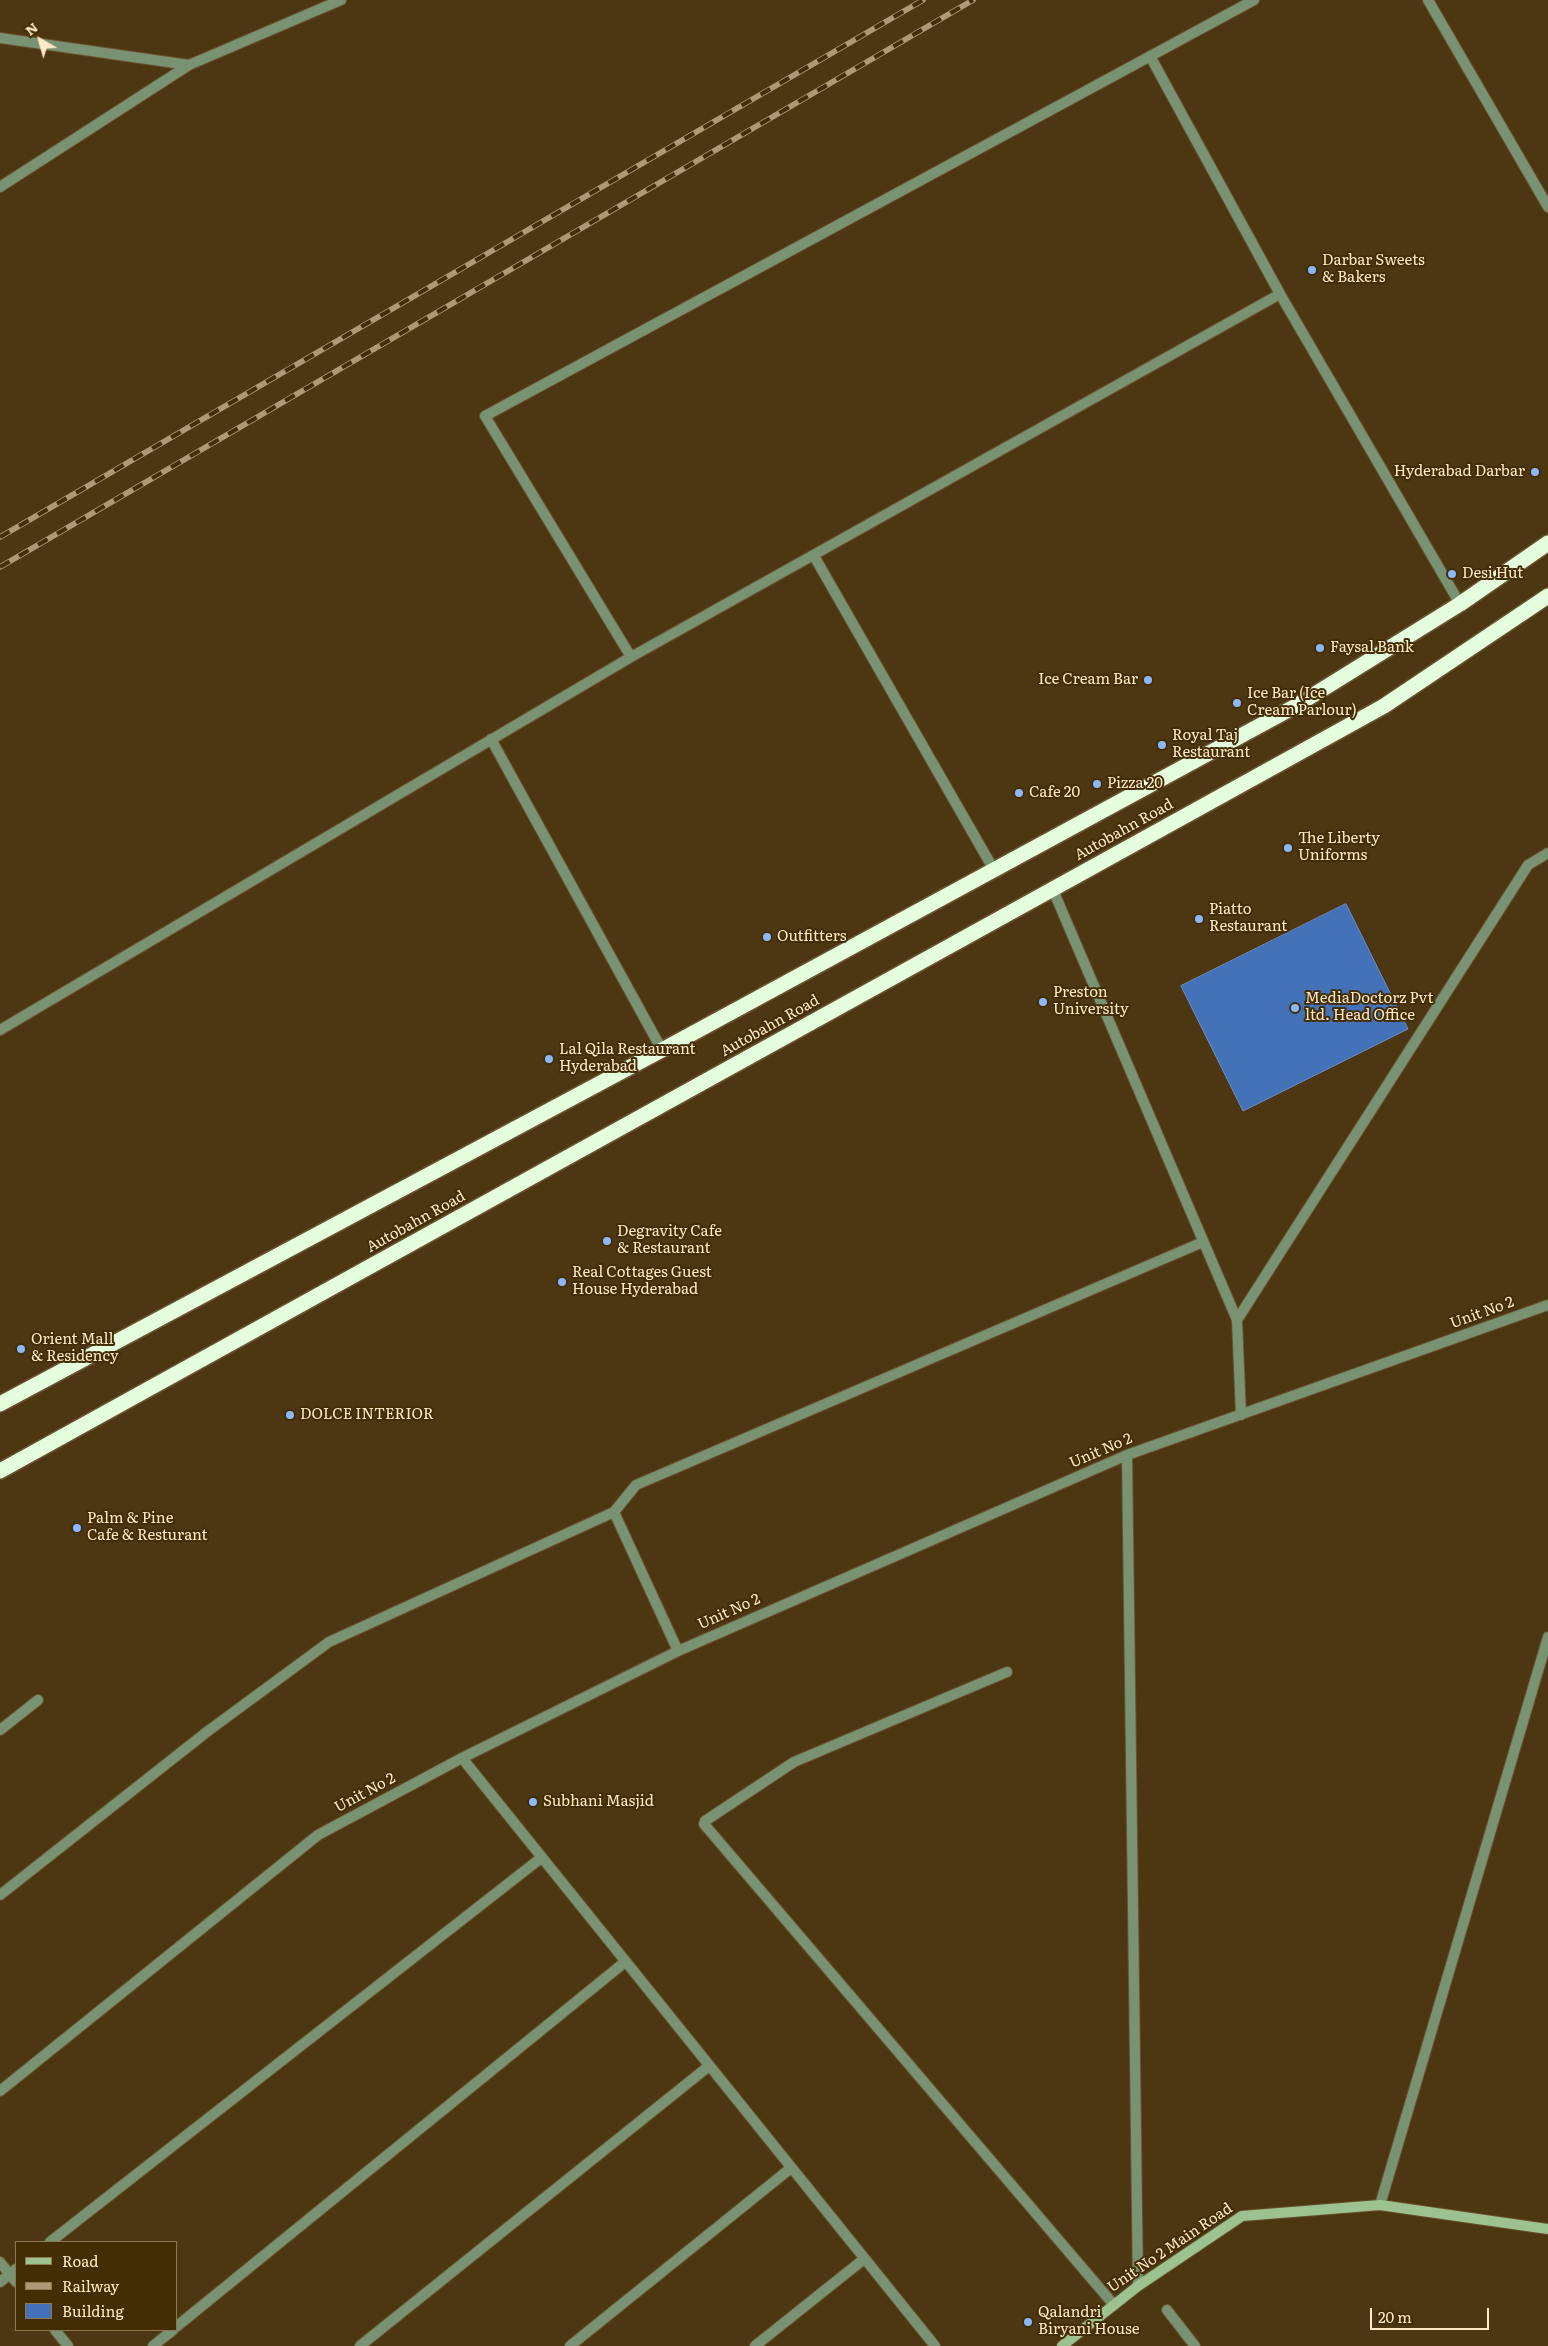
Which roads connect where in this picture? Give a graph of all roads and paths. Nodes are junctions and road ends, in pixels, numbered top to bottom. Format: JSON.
{"nodes":[{"id":1,"x":341,"y":0,"type":"edge"},
{"id":2,"x":1254,"y":0,"type":"edge"},
{"id":3,"x":1428,"y":0,"type":"edge"},
{"id":4,"x":0,"y":38,"type":"edge"},
{"id":5,"x":1150,"y":56,"type":"junction"},
{"id":6,"x":189,"y":65,"type":"junction"},
{"id":7,"x":0,"y":187,"type":"edge"},
{"id":8,"x":1548,"y":207,"type":"edge"},
{"id":9,"x":1280,"y":294,"type":"junction"},
{"id":10,"x":1548,"y":543,"type":"edge"},
{"id":11,"x":814,"y":556,"type":"junction"},
{"id":12,"x":1548,"y":596,"type":"edge"},
{"id":13,"x":1460,"y":604,"type":"junction"},
{"id":14,"x":631,"y":656,"type":"junction"},
{"id":15,"x":491,"y":739,"type":"junction"},
{"id":16,"x":1548,"y":853,"type":"edge"},
{"id":17,"x":994,"y":870,"type":"junction"},
{"id":18,"x":1053,"y":890,"type":"junction"},
{"id":19,"x":0,"y":1030,"type":"edge"},
{"id":20,"x":662,"y":1050,"type":"junction"},
{"id":21,"x":1203,"y":1242,"type":"junction"},
{"id":22,"x":1548,"y":1305,"type":"edge"},
{"id":23,"x":1237,"y":1320,"type":"junction"},
{"id":24,"x":0,"y":1404,"type":"edge"},
{"id":25,"x":1241,"y":1415,"type":"junction"},
{"id":26,"x":1127,"y":1455,"type":"junction"},
{"id":27,"x":0,"y":1471,"type":"edge"},
{"id":28,"x":614,"y":1512,"type":"junction"},
{"id":29,"x":1548,"y":1637,"type":"edge"},
{"id":30,"x":678,"y":1650,"type":"junction"},
{"id":31,"x":1543,"y":1667,"type":"edge"},
{"id":32,"x":1007,"y":1672,"type":"dead end"},
{"id":33,"x":38,"y":1700,"type":"dead end"},
{"id":34,"x":0,"y":1730,"type":"edge"},
{"id":35,"x":462,"y":1758,"type":"junction"},
{"id":36,"x":541,"y":1858,"type":"junction"},
{"id":37,"x":0,"y":1895,"type":"edge"},
{"id":38,"x":626,"y":1962,"type":"junction"},
{"id":39,"x":709,"y":2066,"type":"junction"},
{"id":40,"x":0,"y":2091,"type":"edge"},
{"id":41,"x":791,"y":2168,"type":"junction"},
{"id":42,"x":1380,"y":2205,"type":"junction"},
{"id":43,"x":1548,"y":2229,"type":"edge"},
{"id":44,"x":51,"y":2241,"type":"edge"},
{"id":45,"x":864,"y":2259,"type":"junction"},
{"id":46,"x":0,"y":2262,"type":"edge"},
{"id":47,"x":14,"y":2275,"type":"edge"},
{"id":48,"x":0,"y":2282,"type":"edge"},
{"id":49,"x":1138,"y":2286,"type":"junction"},
{"id":50,"x":1114,"y":2304,"type":"junction"},
{"id":51,"x":1167,"y":2310,"type":"dead end"},
{"id":52,"x":178,"y":2325,"type":"edge"},
{"id":53,"x":56,"y":2331,"type":"edge"},
{"id":54,"x":172,"y":2331,"type":"edge"},
{"id":55,"x":68,"y":2346,"type":"edge"},
{"id":56,"x":153,"y":2346,"type":"edge"},
{"id":57,"x":360,"y":2346,"type":"edge"},
{"id":58,"x":570,"y":2346,"type":"edge"},
{"id":59,"x":755,"y":2346,"type":"edge"},
{"id":60,"x":935,"y":2346,"type":"edge"},
{"id":61,"x":1062,"y":2346,"type":"edge"},
{"id":62,"x":1195,"y":2346,"type":"edge"}],
"edges":[{"from":1,"to":6,"type":"street"},
{"from":2,"to":5,"type":"street"},
{"from":3,"to":8,"type":"street"},
{"from":4,"to":6,"type":"street"},
{"from":5,"to":9,"type":"street"},
{"from":5,"to":14,"type":"street"},
{"from":6,"to":7,"type":"street"},
{"from":9,"to":11,"type":"street"},
{"from":9,"to":13,"type":"street"},
{"from":10,"to":13,"type":"highway","name":"Autobahn Road"},
{"from":11,"to":14,"type":"street"},
{"from":11,"to":17,"type":"street"},
{"from":12,"to":18,"type":"highway","name":"Autobahn Road"},
{"from":13,"to":17,"type":"highway","name":"Autobahn Road"},
{"from":14,"to":15,"type":"street"},
{"from":15,"to":19,"type":"street"},
{"from":15,"to":20,"type":"street"},
{"from":16,"to":23,"type":"street"},
{"from":17,"to":20,"type":"highway","name":"Autobahn Road"},
{"from":18,"to":21,"type":"street"},
{"from":18,"to":27,"type":"highway","name":"Autobahn Road"},
{"from":20,"to":24,"type":"highway","name":"Autobahn Road"},
{"from":21,"to":23,"type":"street"},
{"from":21,"to":28,"type":"street"},
{"from":22,"to":25,"type":"street","name":"Unit No 2"},
{"from":23,"to":25,"type":"street"},
{"from":25,"to":26,"type":"street","name":"Unit No 2"},
{"from":26,"to":30,"type":"street","name":"Unit No 2"},
{"from":26,"to":49,"type":"street"},
{"from":28,"to":30,"type":"street"},
{"from":28,"to":37,"type":"street"},
{"from":29,"to":31,"type":"street"},
{"from":30,"to":35,"type":"street","name":"Unit No 2"},
{"from":31,"to":42,"type":"street"},
{"from":32,"to":50,"type":"street"},
{"from":33,"to":34,"type":"street"},
{"from":35,"to":36,"type":"street"},
{"from":35,"to":40,"type":"street","name":"Unit No 2"},
{"from":36,"to":38,"type":"street"},
{"from":36,"to":44,"type":"street"},
{"from":38,"to":39,"type":"street"},
{"from":38,"to":52,"type":"street"},
{"from":39,"to":41,"type":"street"},
{"from":39,"to":57,"type":"street"},
{"from":41,"to":45,"type":"street"},
{"from":41,"to":58,"type":"street"},
{"from":42,"to":43,"type":"street","name":"Unit No 2 Main Road"},
{"from":42,"to":49,"type":"street","name":"Unit No 2 Main Road"},
{"from":45,"to":59,"type":"street"},
{"from":45,"to":60,"type":"street"},
{"from":46,"to":47,"type":"street"},
{"from":47,"to":48,"type":"street"},
{"from":49,"to":50,"type":"street","name":"Unit No 2 Main Road"},
{"from":50,"to":61,"type":"street","name":"Unit No 2 Main Road"},
{"from":51,"to":62,"type":"street"},
{"from":53,"to":55,"type":"street"},
{"from":54,"to":56,"type":"street"}]}
